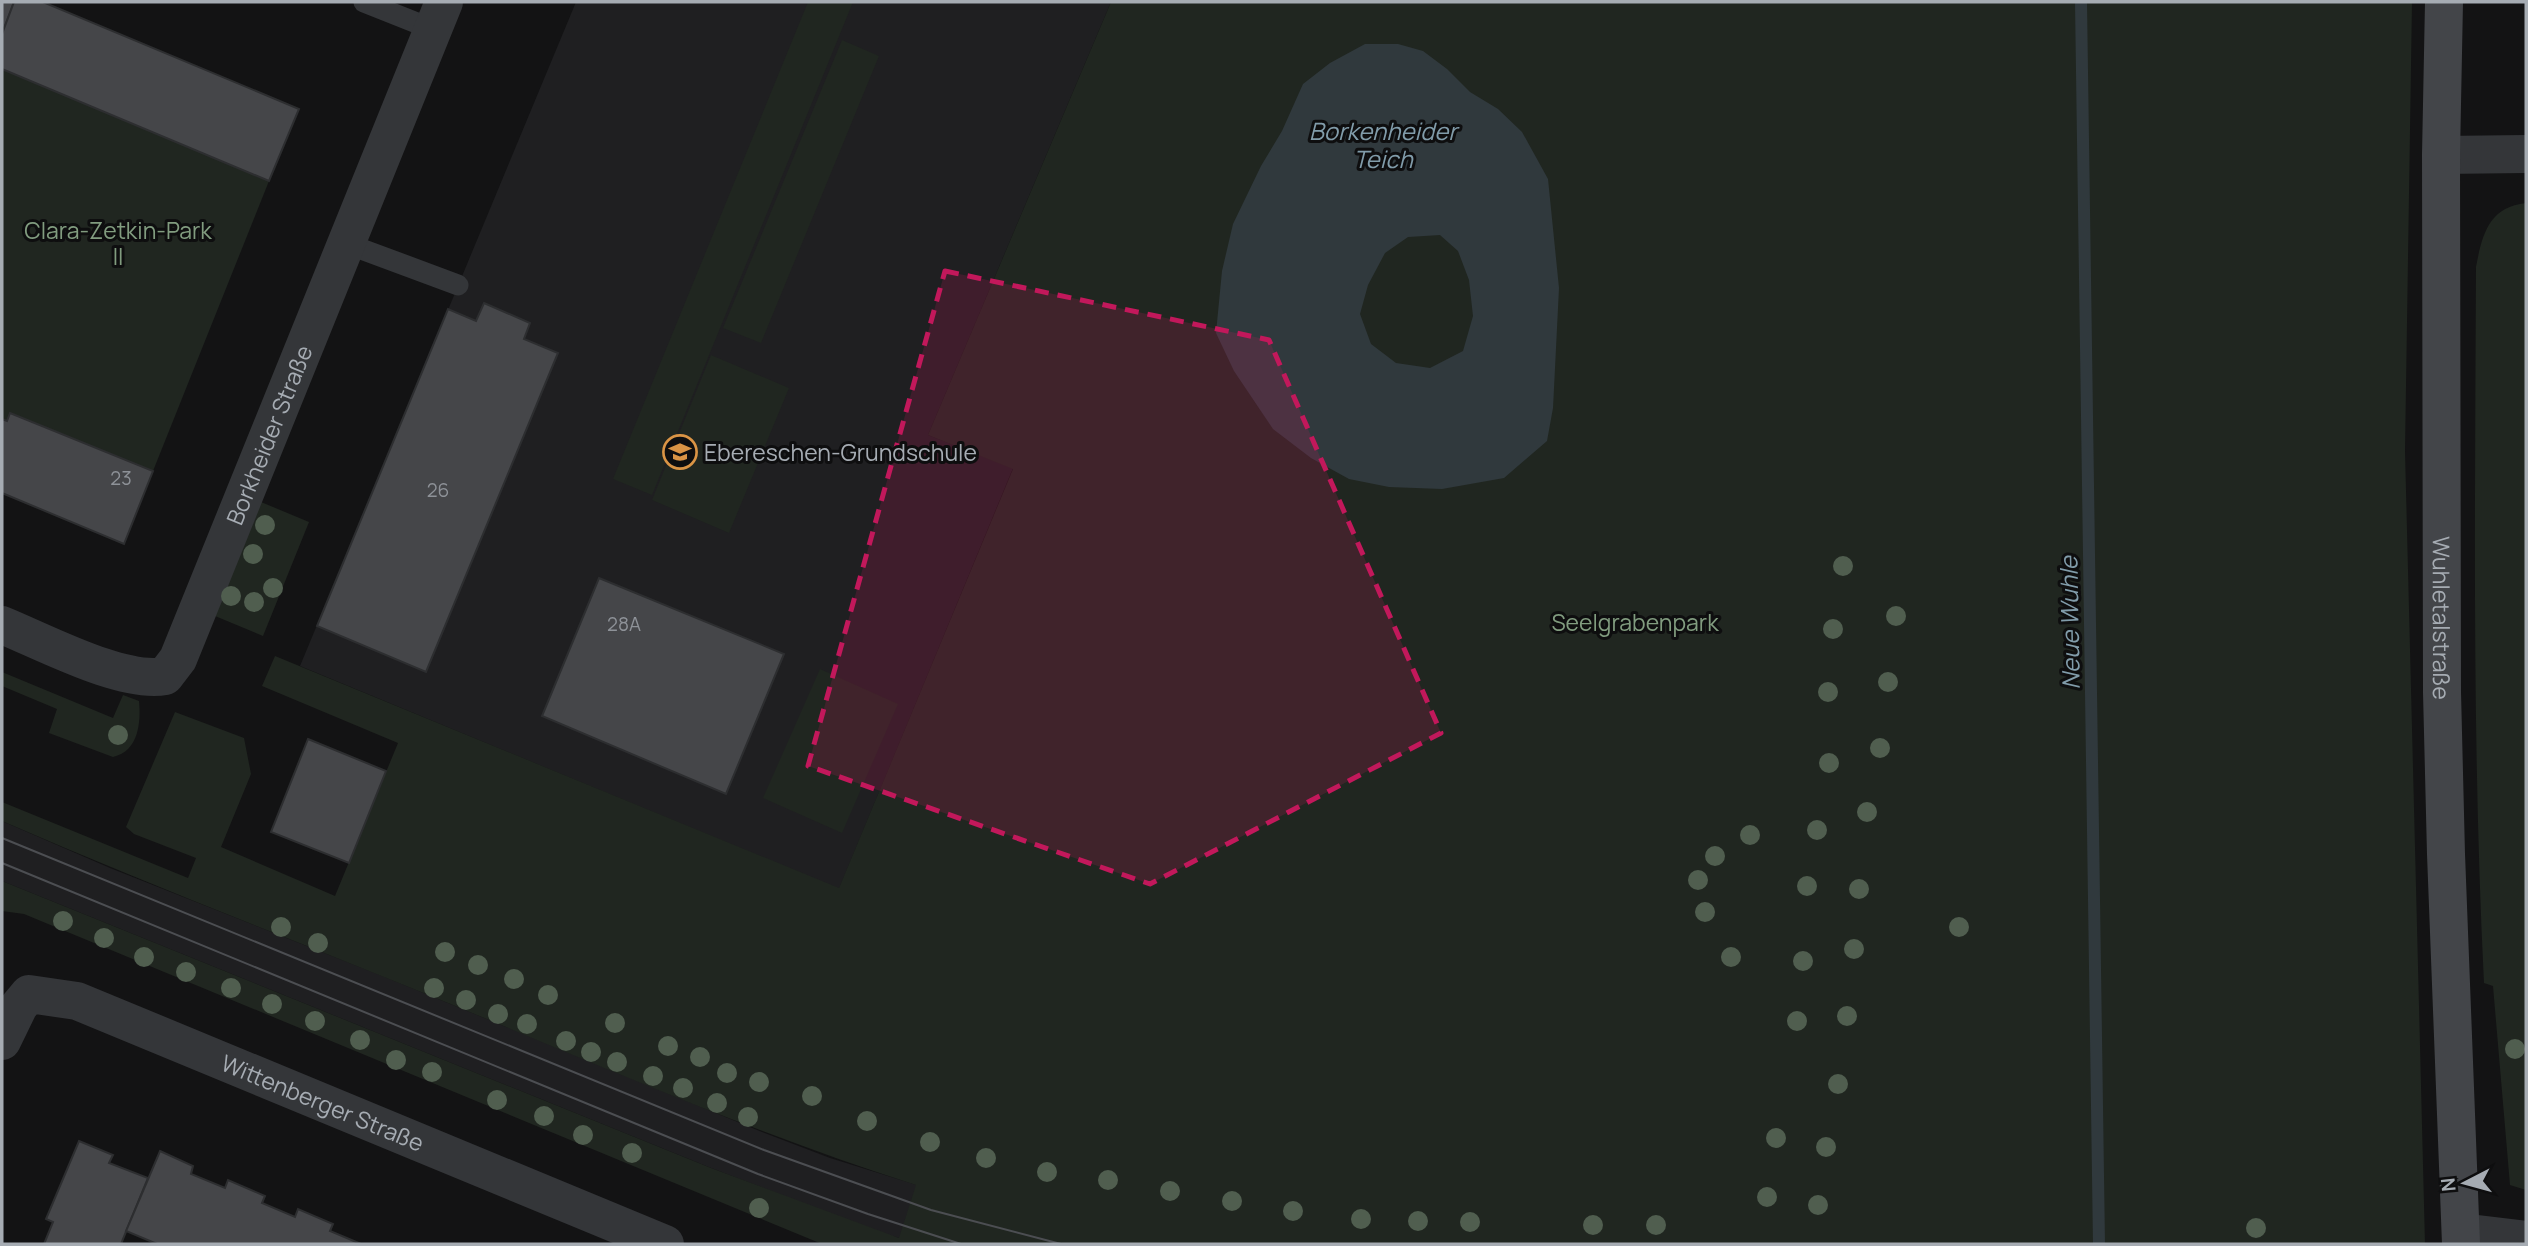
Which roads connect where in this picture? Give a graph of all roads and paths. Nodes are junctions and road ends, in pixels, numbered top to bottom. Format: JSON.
{"nodes":[{"id":1,"x":363,"y":2,"type":"edge"},
{"id":2,"x":2444,"y":2,"type":"edge"},
{"id":3,"x":438,"y":16,"type":"edge"},
{"id":4,"x":2526,"y":154,"type":"edge"},
{"id":5,"x":2441,"y":155,"type":"junction"},
{"id":6,"x":345,"y":243,"type":"junction"},
{"id":7,"x":458,"y":285,"type":"dead end"},
{"id":8,"x":2,"y":625,"type":"edge"},
{"id":9,"x":2,"y":1041,"type":"edge"},
{"id":10,"x":2461,"y":1238,"type":"edge"},
{"id":11,"x":2526,"y":1240,"type":"edge"},
{"id":12,"x":665,"y":1244,"type":"edge"}],
"edges":[{"from":1,"to":3,"type":"lane","name":"Borkheider Straße"},
{"from":2,"to":5,"type":"main road","name":"Wuhletalstraße"},
{"from":3,"to":6,"type":"street","name":"Borkheider Straße"},
{"from":4,"to":5,"type":"street"},
{"from":5,"to":10,"type":"main road","name":"Wuhletalstraße"},
{"from":6,"to":7,"type":"lane"},
{"from":6,"to":8,"type":"street","name":"Borkheider Straße"},
{"from":9,"to":12,"type":"street","name":"Wittenberger Straße"},
{"from":10,"to":11,"type":"street","name":"Wuhletalstraße"}]}
